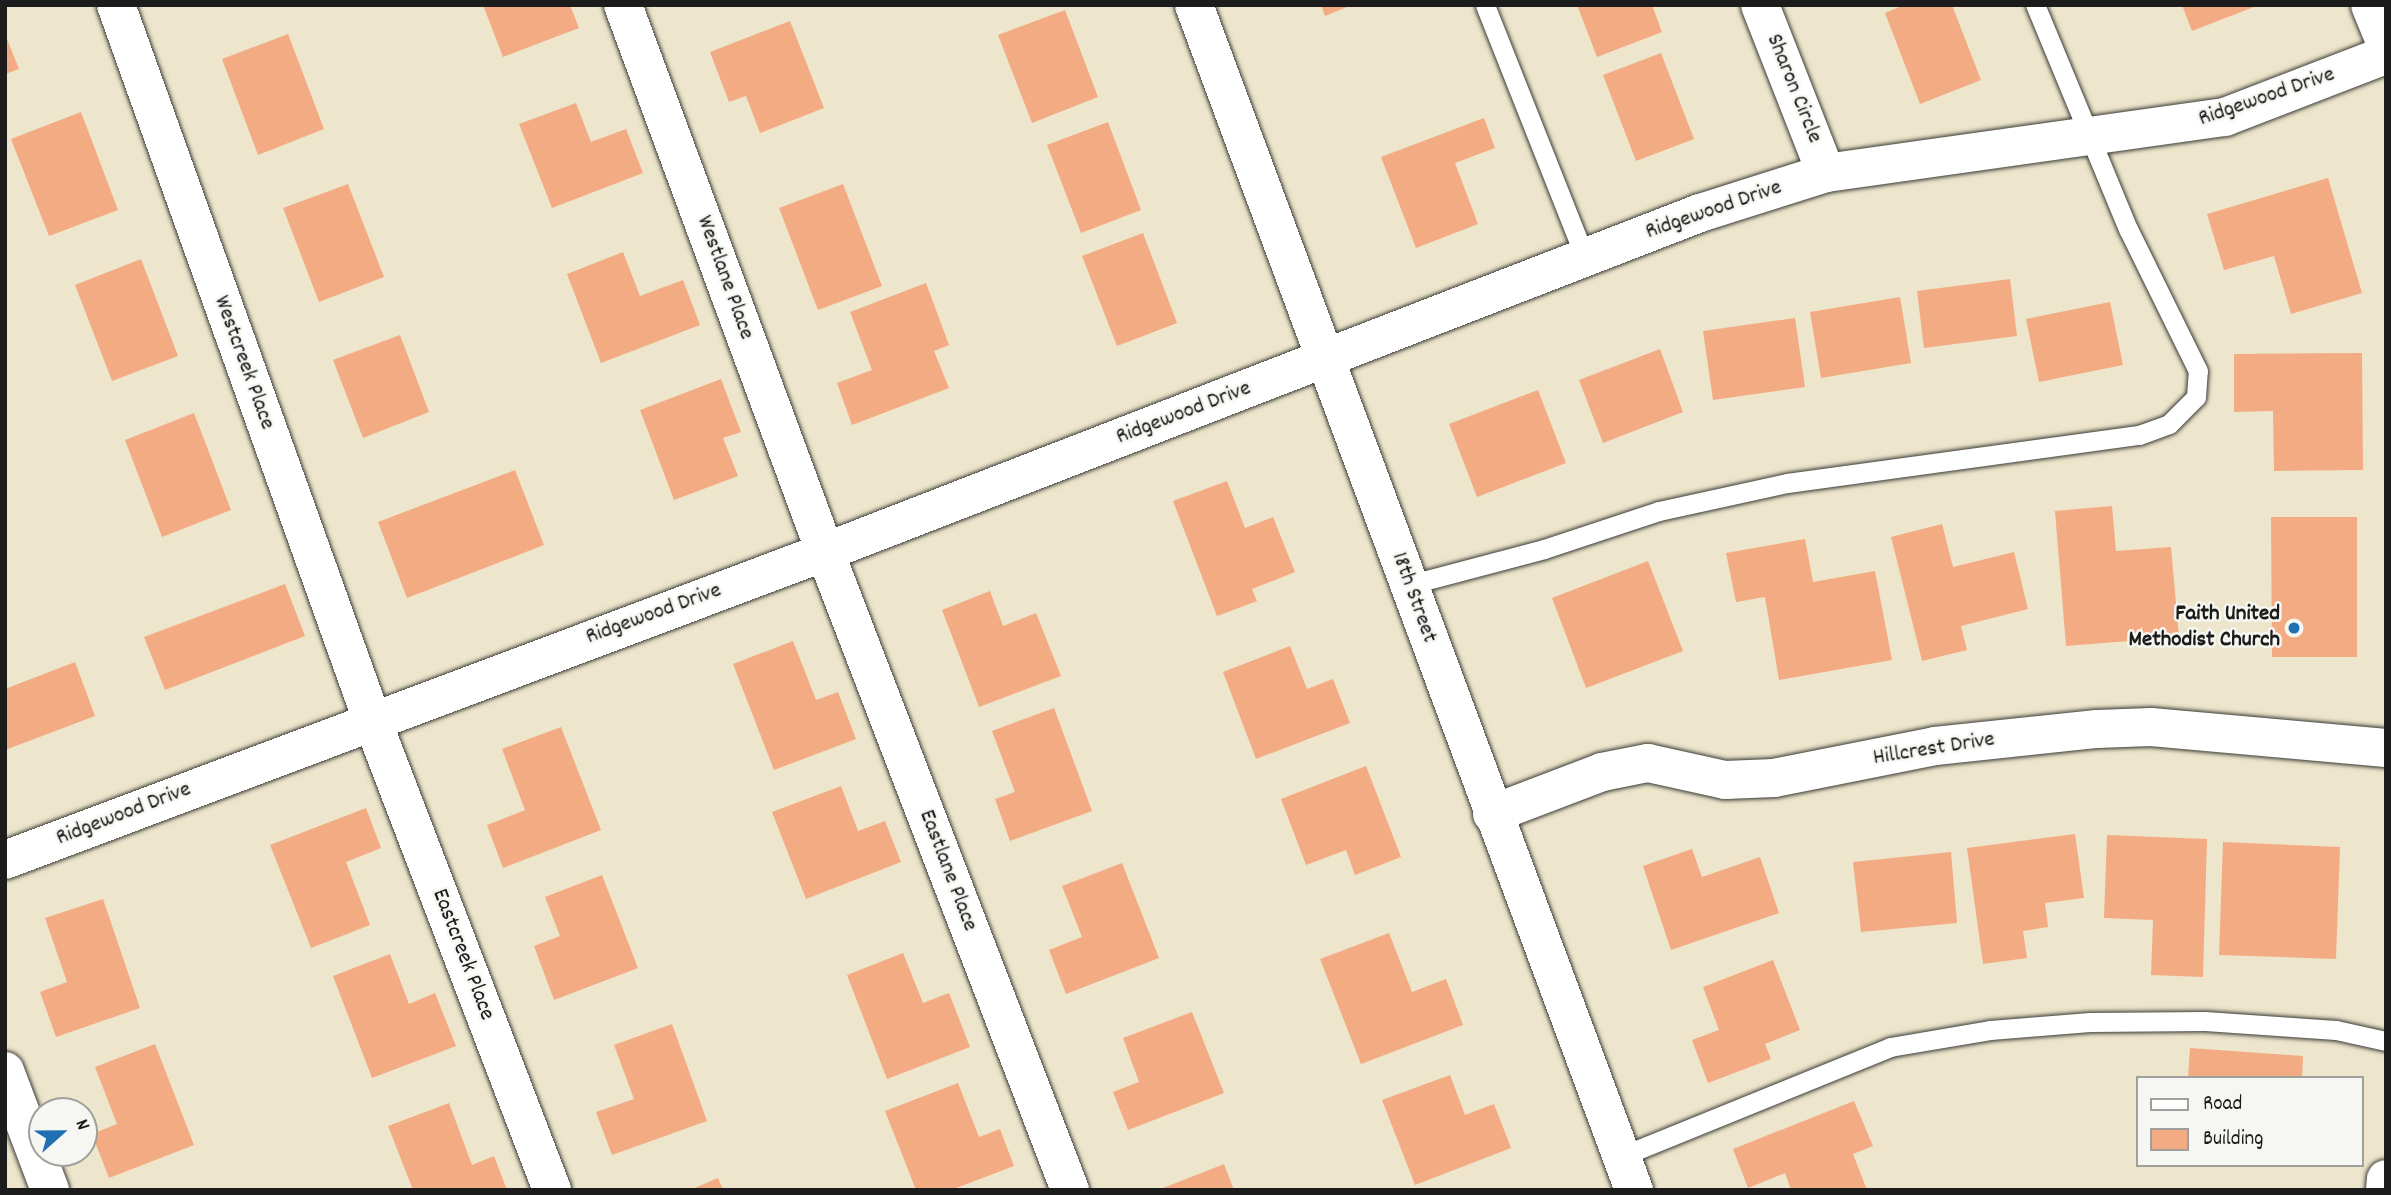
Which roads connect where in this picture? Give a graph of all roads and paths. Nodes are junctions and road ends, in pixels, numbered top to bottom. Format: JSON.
{"nodes":[{"id":1,"x":116,"y":5,"type":"edge"},
{"id":2,"x":623,"y":5,"type":"edge"},
{"id":3,"x":1194,"y":5,"type":"edge"},
{"id":4,"x":1485,"y":5,"type":"edge"},
{"id":5,"x":1760,"y":5,"type":"edge"},
{"id":6,"x":2035,"y":5,"type":"edge"},
{"id":7,"x":2370,"y":5,"type":"edge"},
{"id":8,"x":2386,"y":44,"type":"edge"},
{"id":9,"x":2386,"y":55,"type":"edge"},
{"id":10,"x":2088,"y":138,"type":"junction"},
{"id":11,"x":1826,"y":173,"type":"junction"},
{"id":12,"x":1584,"y":258,"type":"junction"},
{"id":13,"x":1326,"y":359,"type":"junction"},
{"id":14,"x":825,"y":552,"type":"junction"},
{"id":15,"x":1408,"y":585,"type":"junction"},
{"id":16,"x":372,"y":720,"type":"junction"},
{"id":17,"x":2386,"y":748,"type":"edge"},
{"id":18,"x":1492,"y":814,"type":"junction"},
{"id":19,"x":5,"y":860,"type":"edge"},
{"id":20,"x":2386,"y":1041,"type":"edge"},
{"id":21,"x":5,"y":1071,"type":"edge"},
{"id":22,"x":1628,"y":1173,"type":"edge"},
{"id":23,"x":2386,"y":1179,"type":"edge"},
{"id":24,"x":50,"y":1190,"type":"edge"},
{"id":25,"x":552,"y":1190,"type":"edge"},
{"id":26,"x":1070,"y":1190,"type":"edge"},
{"id":27,"x":2385,"y":1190,"type":"edge"}],
"edges":[{"from":1,"to":16,"type":"street","name":"Westcreek Place"},
{"from":2,"to":14,"type":"street","name":"Westlane Place"},
{"from":3,"to":13,"type":"street","name":"18th Street"},
{"from":4,"to":12,"type":"lane"},
{"from":5,"to":11,"type":"street","name":"Sharon Circle"},
{"from":6,"to":10,"type":"lane"},
{"from":7,"to":8,"type":"street"},
{"from":9,"to":10,"type":"street","name":"Ridgewood Drive"},
{"from":10,"to":11,"type":"street","name":"Ridgewood Drive"},
{"from":10,"to":15,"type":"lane"},
{"from":11,"to":12,"type":"street","name":"Ridgewood Drive"},
{"from":12,"to":13,"type":"street","name":"Ridgewood Drive"},
{"from":13,"to":14,"type":"street","name":"Ridgewood Drive"},
{"from":13,"to":15,"type":"street","name":"18th Street"},
{"from":14,"to":16,"type":"street","name":"Ridgewood Drive"},
{"from":14,"to":26,"type":"street","name":"Eastlane Place"},
{"from":15,"to":18,"type":"street","name":"18th Street"},
{"from":16,"to":19,"type":"street","name":"Ridgewood Drive"},
{"from":16,"to":25,"type":"street","name":"Eastcreek Place"},
{"from":17,"to":18,"type":"street","name":"Hillcrest Drive"},
{"from":18,"to":22,"type":"street","name":"18th Street"},
{"from":20,"to":22,"type":"lane"},
{"from":21,"to":24,"type":"street"},
{"from":23,"to":27,"type":"street"}]}
